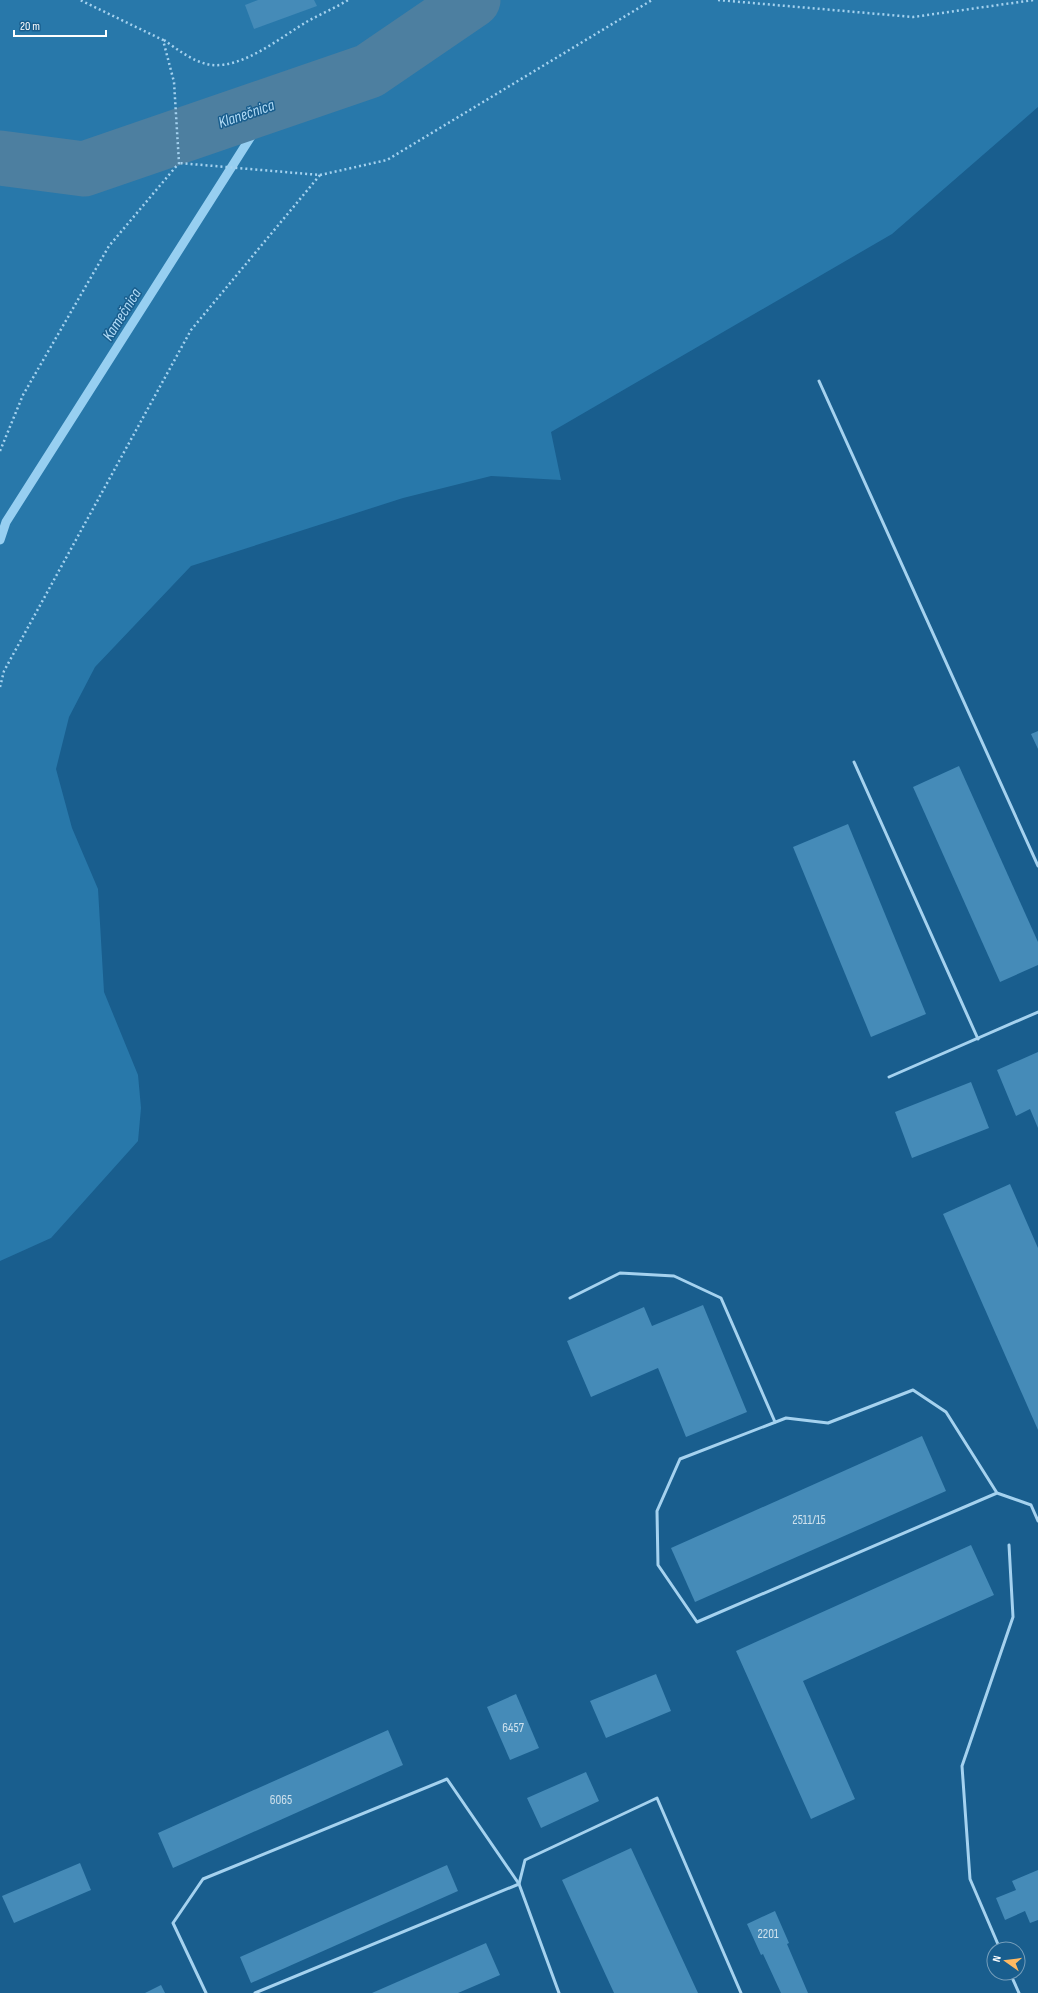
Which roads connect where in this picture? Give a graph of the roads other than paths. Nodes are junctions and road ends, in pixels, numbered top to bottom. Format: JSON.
{"nodes":[{"id":1,"x":819,"y":381,"type":"dead end"},
{"id":2,"x":854,"y":762,"type":"dead end"},
{"id":3,"x":1038,"y":866,"type":"edge"},
{"id":4,"x":1038,"y":1012,"type":"edge"},
{"id":5,"x":978,"y":1039,"type":"junction"},
{"id":6,"x":889,"y":1077,"type":"dead end"},
{"id":7,"x":570,"y":1298,"type":"dead end"},
{"id":8,"x":775,"y":1422,"type":"junction"},
{"id":9,"x":997,"y":1494,"type":"junction"},
{"id":10,"x":1038,"y":1521,"type":"edge"},
{"id":11,"x":1009,"y":1545,"type":"dead end"},
{"id":12,"x":519,"y":1884,"type":"junction"},
{"id":13,"x":997,"y":1941,"type":"edge"},
{"id":14,"x":1014,"y":1981,"type":"edge"},
{"id":15,"x":206,"y":1993,"type":"edge"},
{"id":16,"x":255,"y":1993,"type":"edge"},
{"id":17,"x":559,"y":1993,"type":"edge"},
{"id":18,"x":741,"y":1993,"type":"edge"},
{"id":19,"x":1019,"y":1993,"type":"edge"}],
"edges":[{"from":1,"to":3,"type":"lane"},
{"from":2,"to":5,"type":"lane"},
{"from":4,"to":5,"type":"lane"},
{"from":5,"to":6,"type":"lane"},
{"from":7,"to":8,"type":"lane"},
{"from":8,"to":9,"type":"lane"},
{"from":8,"to":9,"type":"lane"},
{"from":9,"to":10,"type":"lane"},
{"from":11,"to":13,"type":"lane"},
{"from":12,"to":15,"type":"lane"},
{"from":12,"to":16,"type":"lane"},
{"from":12,"to":17,"type":"lane"},
{"from":12,"to":18,"type":"lane"},
{"from":14,"to":19,"type":"lane"}]}
